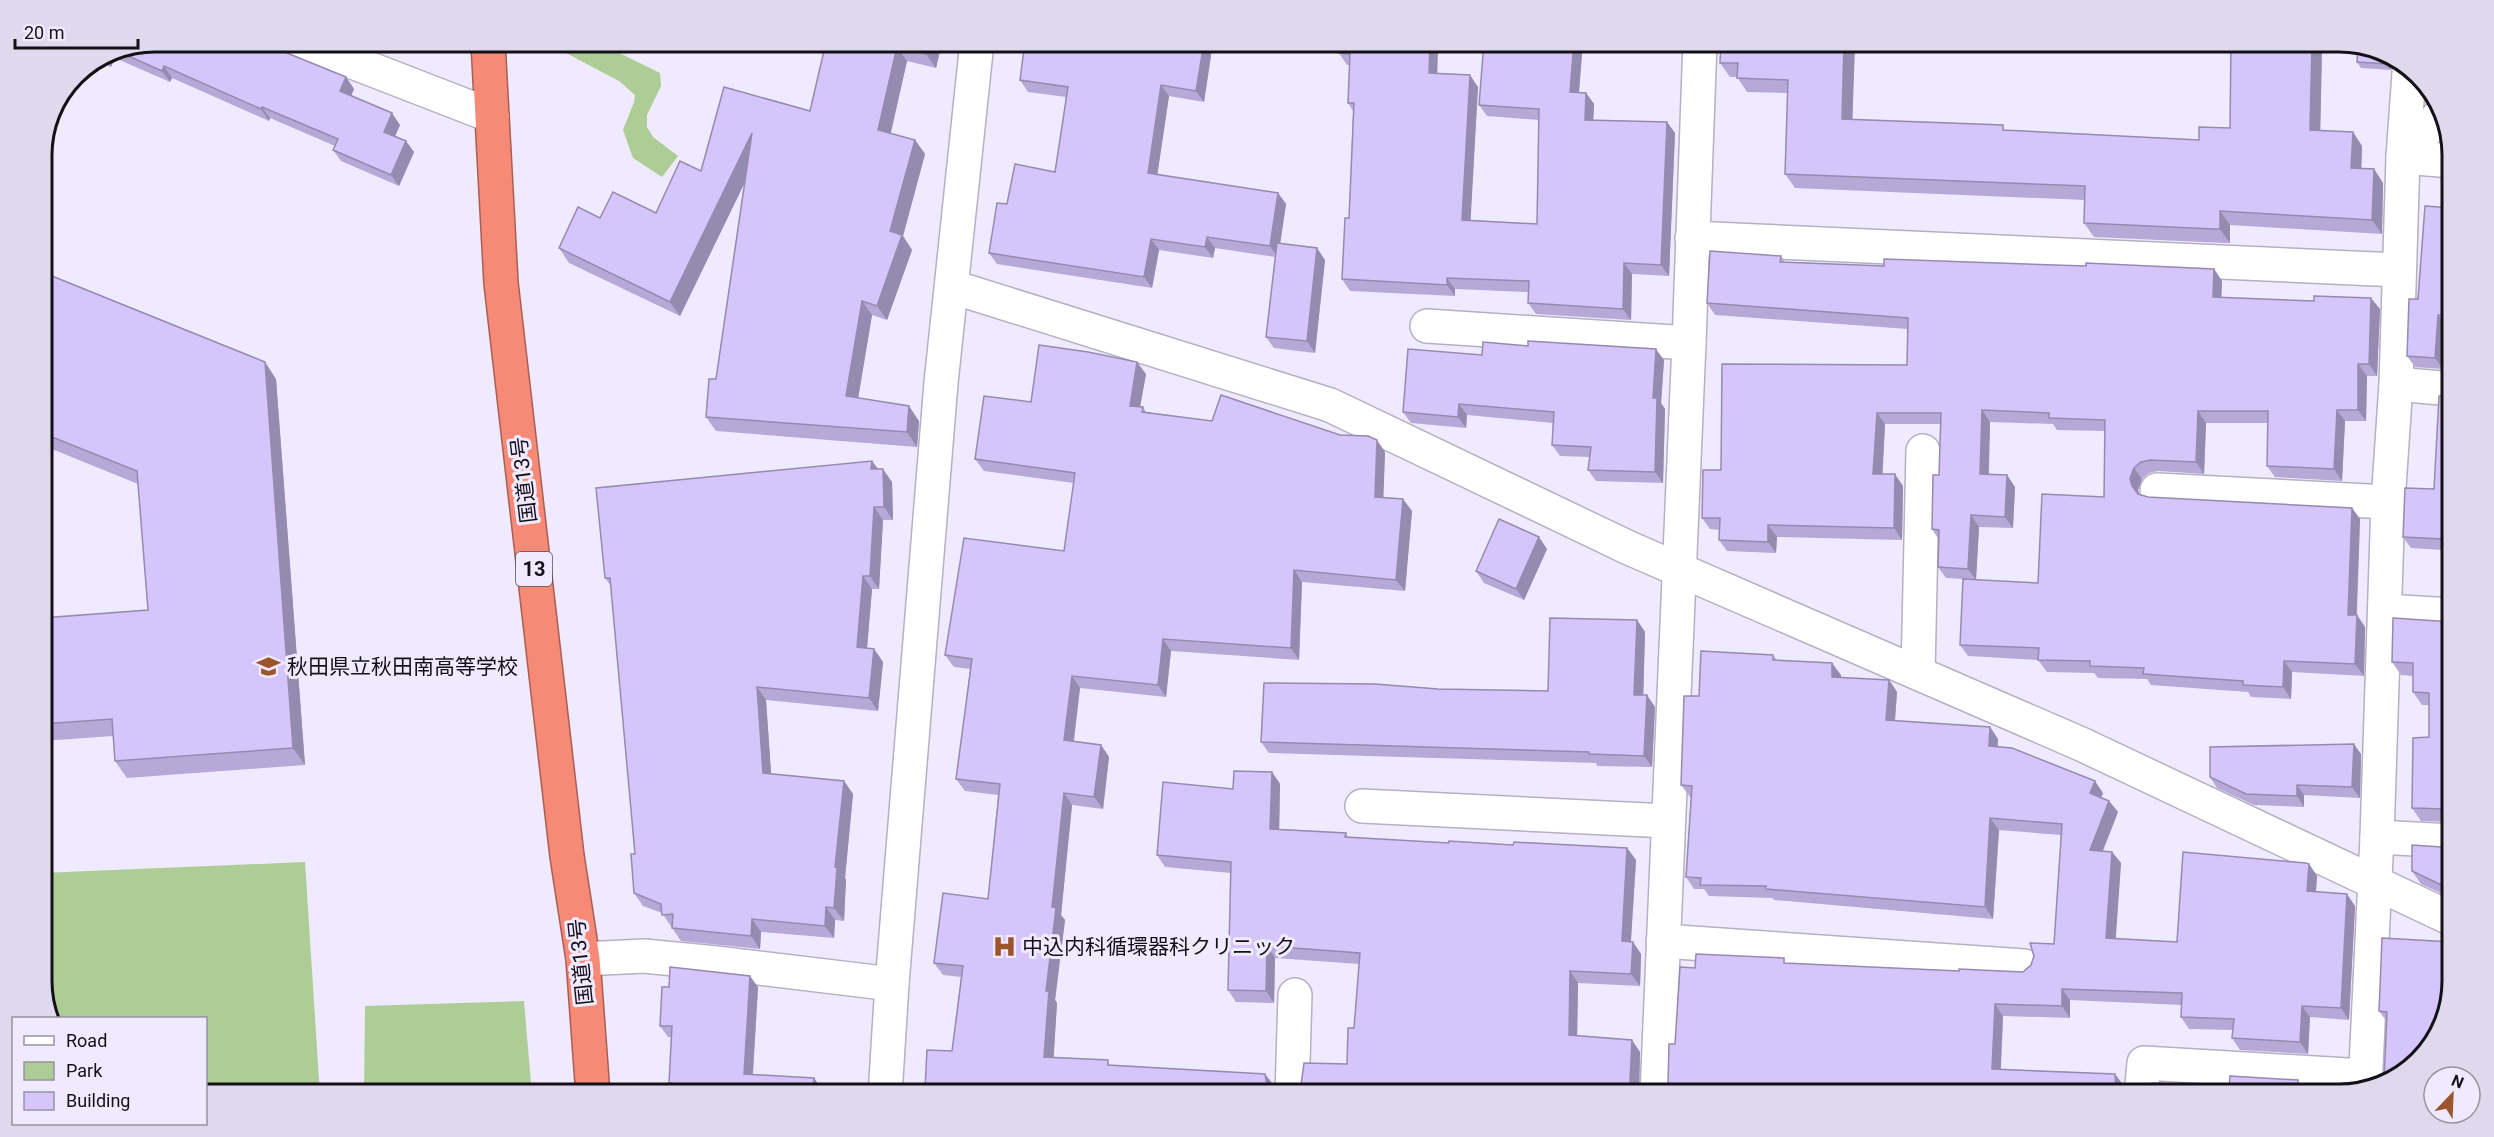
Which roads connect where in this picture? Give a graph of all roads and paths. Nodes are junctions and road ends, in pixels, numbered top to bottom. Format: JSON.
{"nodes":[{"id":1,"x":326,"y":52,"type":"edge"},
{"id":2,"x":489,"y":52,"type":"edge"},
{"id":3,"x":976,"y":52,"type":"edge"},
{"id":4,"x":1700,"y":52,"type":"edge"},
{"id":5,"x":2408,"y":81,"type":"edge"},
{"id":6,"x":492,"y":116,"type":"junction"},
{"id":7,"x":2435,"y":121,"type":"edge"},
{"id":8,"x":2403,"y":157,"type":"junction"},
{"id":9,"x":2441,"y":160,"type":"edge"},
{"id":10,"x":1692,"y":238,"type":"junction"},
{"id":11,"x":2398,"y":270,"type":"junction"},
{"id":12,"x":952,"y":287,"type":"junction"},
{"id":13,"x":1427,"y":326,"type":"dead end"},
{"id":14,"x":1689,"y":344,"type":"junction"},
{"id":15,"x":2396,"y":384,"type":"junction"},
{"id":16,"x":2441,"y":388,"type":"edge"},
{"id":17,"x":1923,"y":452,"type":"dead end"},
{"id":18,"x":2157,"y":490,"type":"dead end"},
{"id":19,"x":2388,"y":502,"type":"junction"},
{"id":20,"x":1678,"y":569,"type":"junction"},
{"id":21,"x":2385,"y":611,"type":"junction"},
{"id":22,"x":2442,"y":614,"type":"edge"},
{"id":23,"x":1918,"y":673,"type":"junction"},
{"id":24,"x":1362,"y":806,"type":"dead end"},
{"id":25,"x":1668,"y":821,"type":"junction"},
{"id":26,"x":2377,"y":837,"type":"junction"},
{"id":27,"x":2442,"y":840,"type":"edge"},
{"id":28,"x":2373,"y":881,"type":"junction"},
{"id":29,"x":2442,"y":914,"type":"edge"},
{"id":30,"x":1663,"y":941,"type":"junction"},
{"id":31,"x":583,"y":959,"type":"junction"},
{"id":32,"x":2024,"y":966,"type":"dead end"},
{"id":33,"x":892,"y":984,"type":"junction"},
{"id":34,"x":1295,"y":995,"type":"dead end"},
{"id":35,"x":2364,"y":1081,"type":"edge"},
{"id":36,"x":2365,"y":1081,"type":"edge"},
{"id":37,"x":592,"y":1084,"type":"edge"},
{"id":38,"x":886,"y":1084,"type":"edge"},
{"id":39,"x":1292,"y":1084,"type":"edge"},
{"id":40,"x":1657,"y":1084,"type":"edge"},
{"id":41,"x":2142,"y":1084,"type":"edge"}],
"edges":[{"from":1,"to":6,"type":"street"},
{"from":2,"to":6,"type":"highway","name":"国道13号","number":"13"},
{"from":3,"to":12,"type":"street"},
{"from":4,"to":10,"type":"street"},
{"from":5,"to":8,"type":"street"},
{"from":6,"to":31,"type":"highway","name":"国道13号","number":"13"},
{"from":7,"to":8,"type":"street"},
{"from":8,"to":9,"type":"street"},
{"from":8,"to":11,"type":"street"},
{"from":10,"to":11,"type":"street"},
{"from":10,"to":14,"type":"street"},
{"from":11,"to":15,"type":"street"},
{"from":12,"to":20,"type":"street"},
{"from":12,"to":33,"type":"street"},
{"from":13,"to":14,"type":"street"},
{"from":14,"to":20,"type":"street"},
{"from":15,"to":16,"type":"street"},
{"from":15,"to":19,"type":"street"},
{"from":17,"to":23,"type":"street"},
{"from":18,"to":19,"type":"street"},
{"from":19,"to":21,"type":"street"},
{"from":20,"to":23,"type":"street"},
{"from":20,"to":25,"type":"street"},
{"from":21,"to":22,"type":"street"},
{"from":21,"to":26,"type":"street"},
{"from":23,"to":28,"type":"street"},
{"from":24,"to":25,"type":"street"},
{"from":25,"to":30,"type":"street"},
{"from":26,"to":27,"type":"street"},
{"from":26,"to":28,"type":"street"},
{"from":28,"to":29,"type":"street"},
{"from":28,"to":36,"type":"street"},
{"from":30,"to":32,"type":"street"},
{"from":30,"to":40,"type":"street"},
{"from":31,"to":33,"type":"street"},
{"from":31,"to":37,"type":"highway","name":"国道13号","number":"13"},
{"from":33,"to":38,"type":"street"},
{"from":34,"to":39,"type":"street"},
{"from":35,"to":41,"type":"street"}]}
